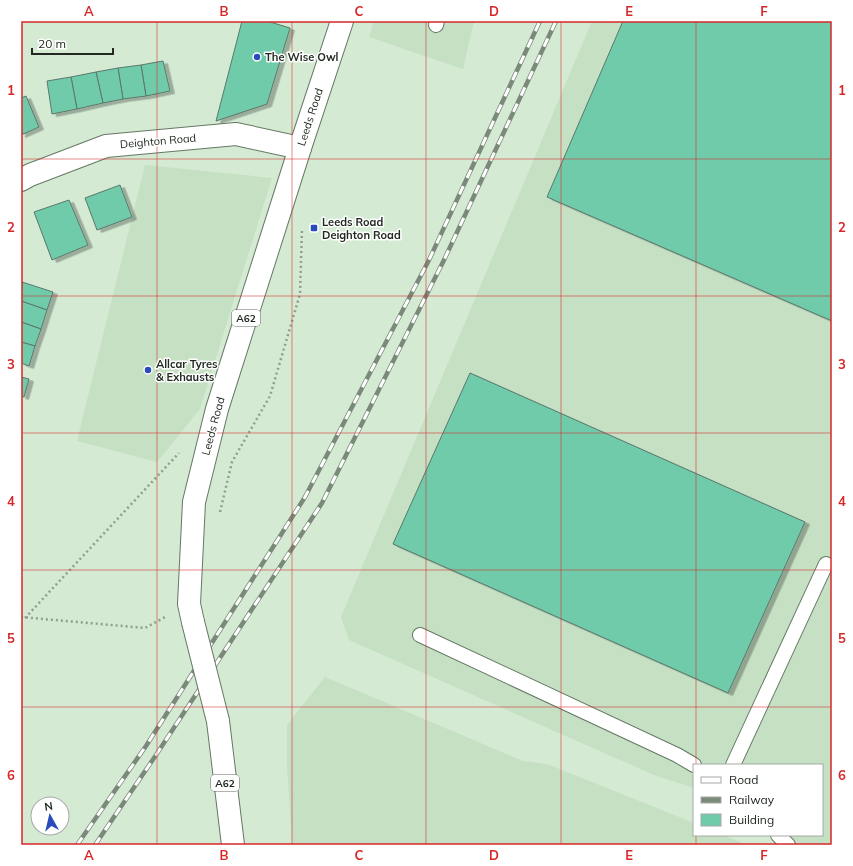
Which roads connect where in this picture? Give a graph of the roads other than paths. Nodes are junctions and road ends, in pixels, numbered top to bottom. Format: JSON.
{"nodes":[{"id":1,"x":342,"y":21,"type":"edge"},
{"id":2,"x":300,"y":148,"type":"junction"},
{"id":3,"x":21,"y":180,"type":"edge"},
{"id":4,"x":826,"y":564,"type":"dead end"},
{"id":5,"x":420,"y":635,"type":"dead end"},
{"id":6,"x":693,"y":764,"type":"edge"},
{"id":7,"x":733,"y":764,"type":"edge"},
{"id":8,"x":779,"y":836,"type":"edge"},
{"id":9,"x":233,"y":845,"type":"edge"},
{"id":10,"x":788,"y":845,"type":"edge"}],
"edges":[{"from":1,"to":2,"type":"main road","name":"Leeds Road","number":"A62"},
{"from":2,"to":3,"type":"main road","name":"Deighton Road"},
{"from":2,"to":9,"type":"main road","name":"Leeds Road","number":"A62","bridge":true},
{"from":4,"to":7,"type":"lane"},
{"from":5,"to":6,"type":"lane"},
{"from":8,"to":10,"type":"lane"}]}
